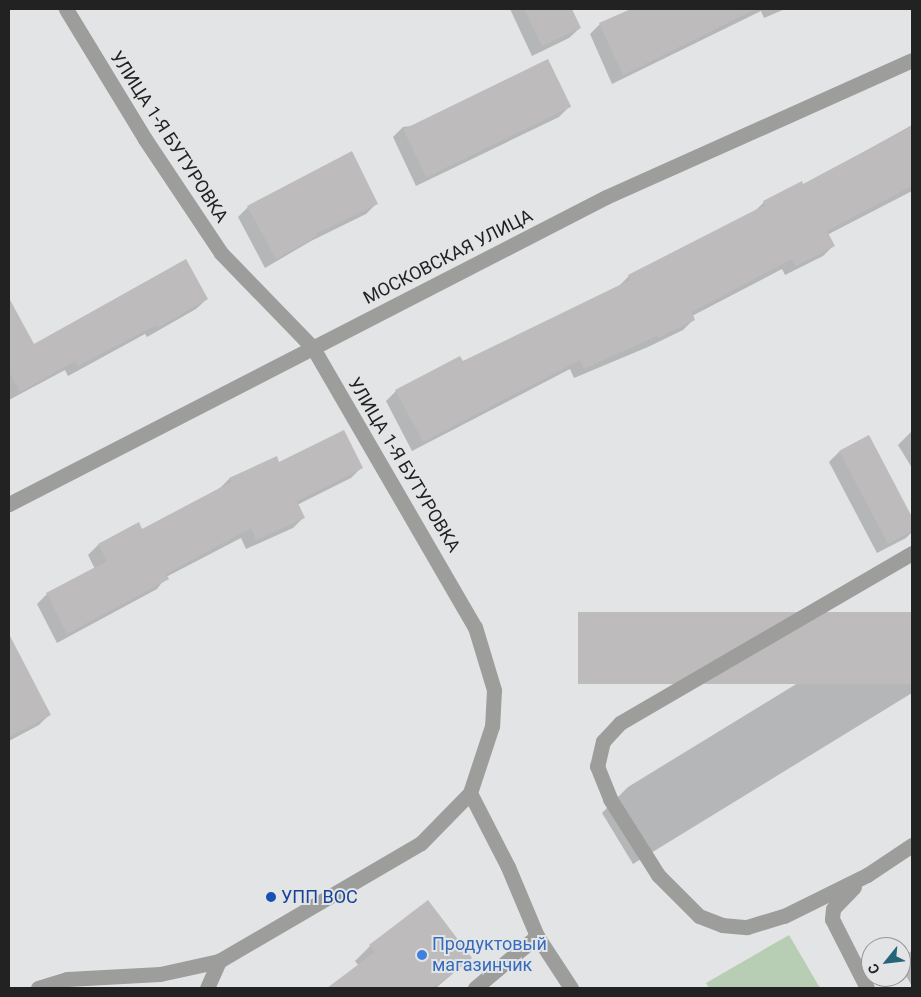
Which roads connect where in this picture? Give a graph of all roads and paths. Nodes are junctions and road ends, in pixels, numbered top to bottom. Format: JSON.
{"nodes":[{"id":1,"x":66,"y":9,"type":"edge"},
{"id":2,"x":912,"y":60,"type":"edge"},
{"id":3,"x":313,"y":348,"type":"junction"},
{"id":4,"x":9,"y":504,"type":"edge"},
{"id":5,"x":912,"y":553,"type":"edge"},
{"id":6,"x":470,"y":794,"type":"junction"},
{"id":7,"x":912,"y":845,"type":"edge"},
{"id":8,"x":867,"y":875,"type":"junction"},
{"id":9,"x":537,"y":936,"type":"junction"},
{"id":10,"x":218,"y":961,"type":"junction"},
{"id":11,"x":38,"y":988,"type":"edge"},
{"id":12,"x":207,"y":988,"type":"edge"},
{"id":13,"x":475,"y":988,"type":"edge"},
{"id":14,"x":571,"y":988,"type":"edge"},
{"id":15,"x":867,"y":988,"type":"edge"}],
"edges":[{"from":1,"to":3,"type":"street","name":"УЛИЦА 1-Я БУТУРОВКА"},
{"from":2,"to":3,"type":"street","name":"МОСКОВСКАЯ УЛИЦА"},
{"from":3,"to":4,"type":"street","name":"МОСКОВСКАЯ УЛИЦА"},
{"from":3,"to":6,"type":"street","name":"УЛИЦА 1-Я БУТУРОВКА"},
{"from":5,"to":8,"type":"street"},
{"from":6,"to":9,"type":"street"},
{"from":6,"to":10,"type":"street"},
{"from":7,"to":8,"type":"street"},
{"from":8,"to":15,"type":"street"},
{"from":9,"to":13,"type":"street"},
{"from":9,"to":14,"type":"street"},
{"from":10,"to":11,"type":"street"},
{"from":10,"to":12,"type":"street"}]}
